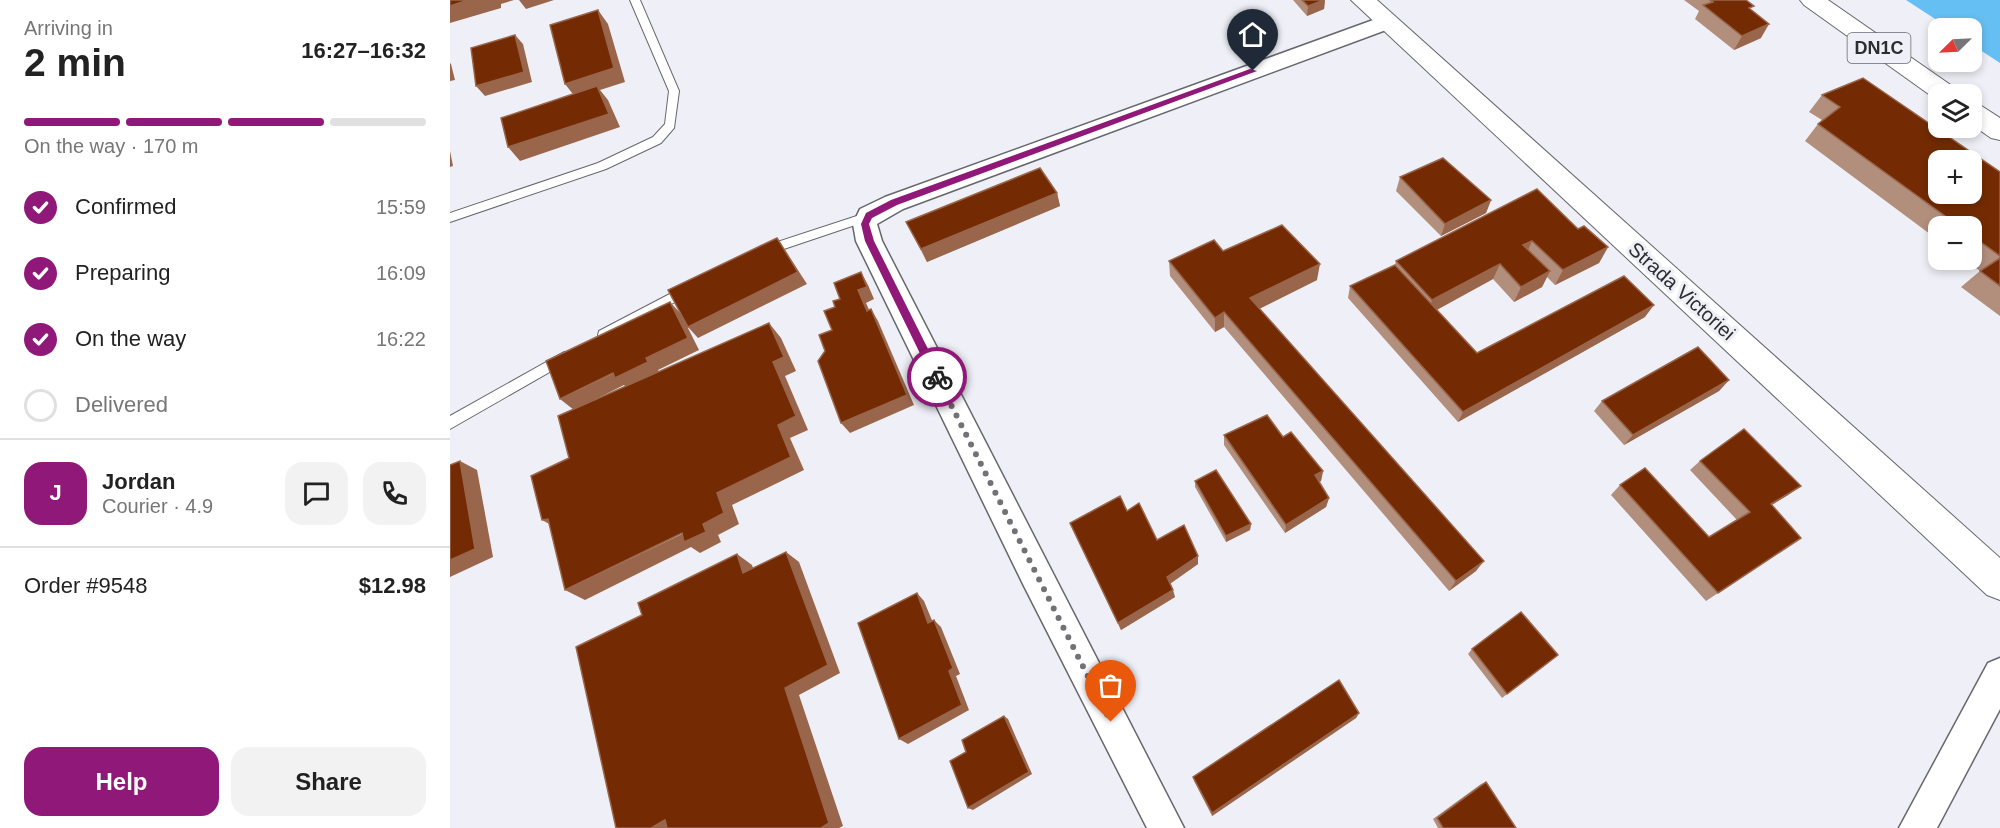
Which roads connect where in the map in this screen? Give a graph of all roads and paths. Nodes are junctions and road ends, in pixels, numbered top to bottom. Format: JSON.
{"nodes":[{"id":1,"x":635,"y":0,"type":"edge"},
{"id":2,"x":1363,"y":0,"type":"edge"},
{"id":3,"x":1812,"y":0,"type":"edge"},
{"id":4,"x":1387,"y":22,"type":"junction"},
{"id":5,"x":1932,"y":84,"type":"edge"},
{"id":6,"x":1982,"y":119,"type":"edge"},
{"id":7,"x":2000,"y":131,"type":"edge"},
{"id":8,"x":869,"y":216,"type":"junction"},
{"id":9,"x":450,"y":218,"type":"edge"},
{"id":10,"x":750,"y":258,"type":"edge"},
{"id":11,"x":698,"y":284,"type":"edge"},
{"id":12,"x":450,"y":423,"type":"edge"},
{"id":13,"x":2000,"y":582,"type":"edge"},
{"id":14,"x":2000,"y":675,"type":"edge"},
{"id":15,"x":1166,"y":828,"type":"edge"},
{"id":16,"x":1917,"y":828,"type":"edge"}],
"edges":[{"from":1,"to":9,"type":"lane"},
{"from":2,"to":4,"type":"street","name":"Strada Victoriei"},
{"from":3,"to":5,"type":"street","number":"DN1C"},
{"from":4,"to":8,"type":"street"},
{"from":4,"to":13,"type":"street","name":"Strada Victoriei"},
{"from":6,"to":7,"type":"street"},
{"from":8,"to":10,"type":"lane"},
{"from":8,"to":15,"type":"street"},
{"from":11,"to":12,"type":"lane"},
{"from":14,"to":16,"type":"street"}]}
